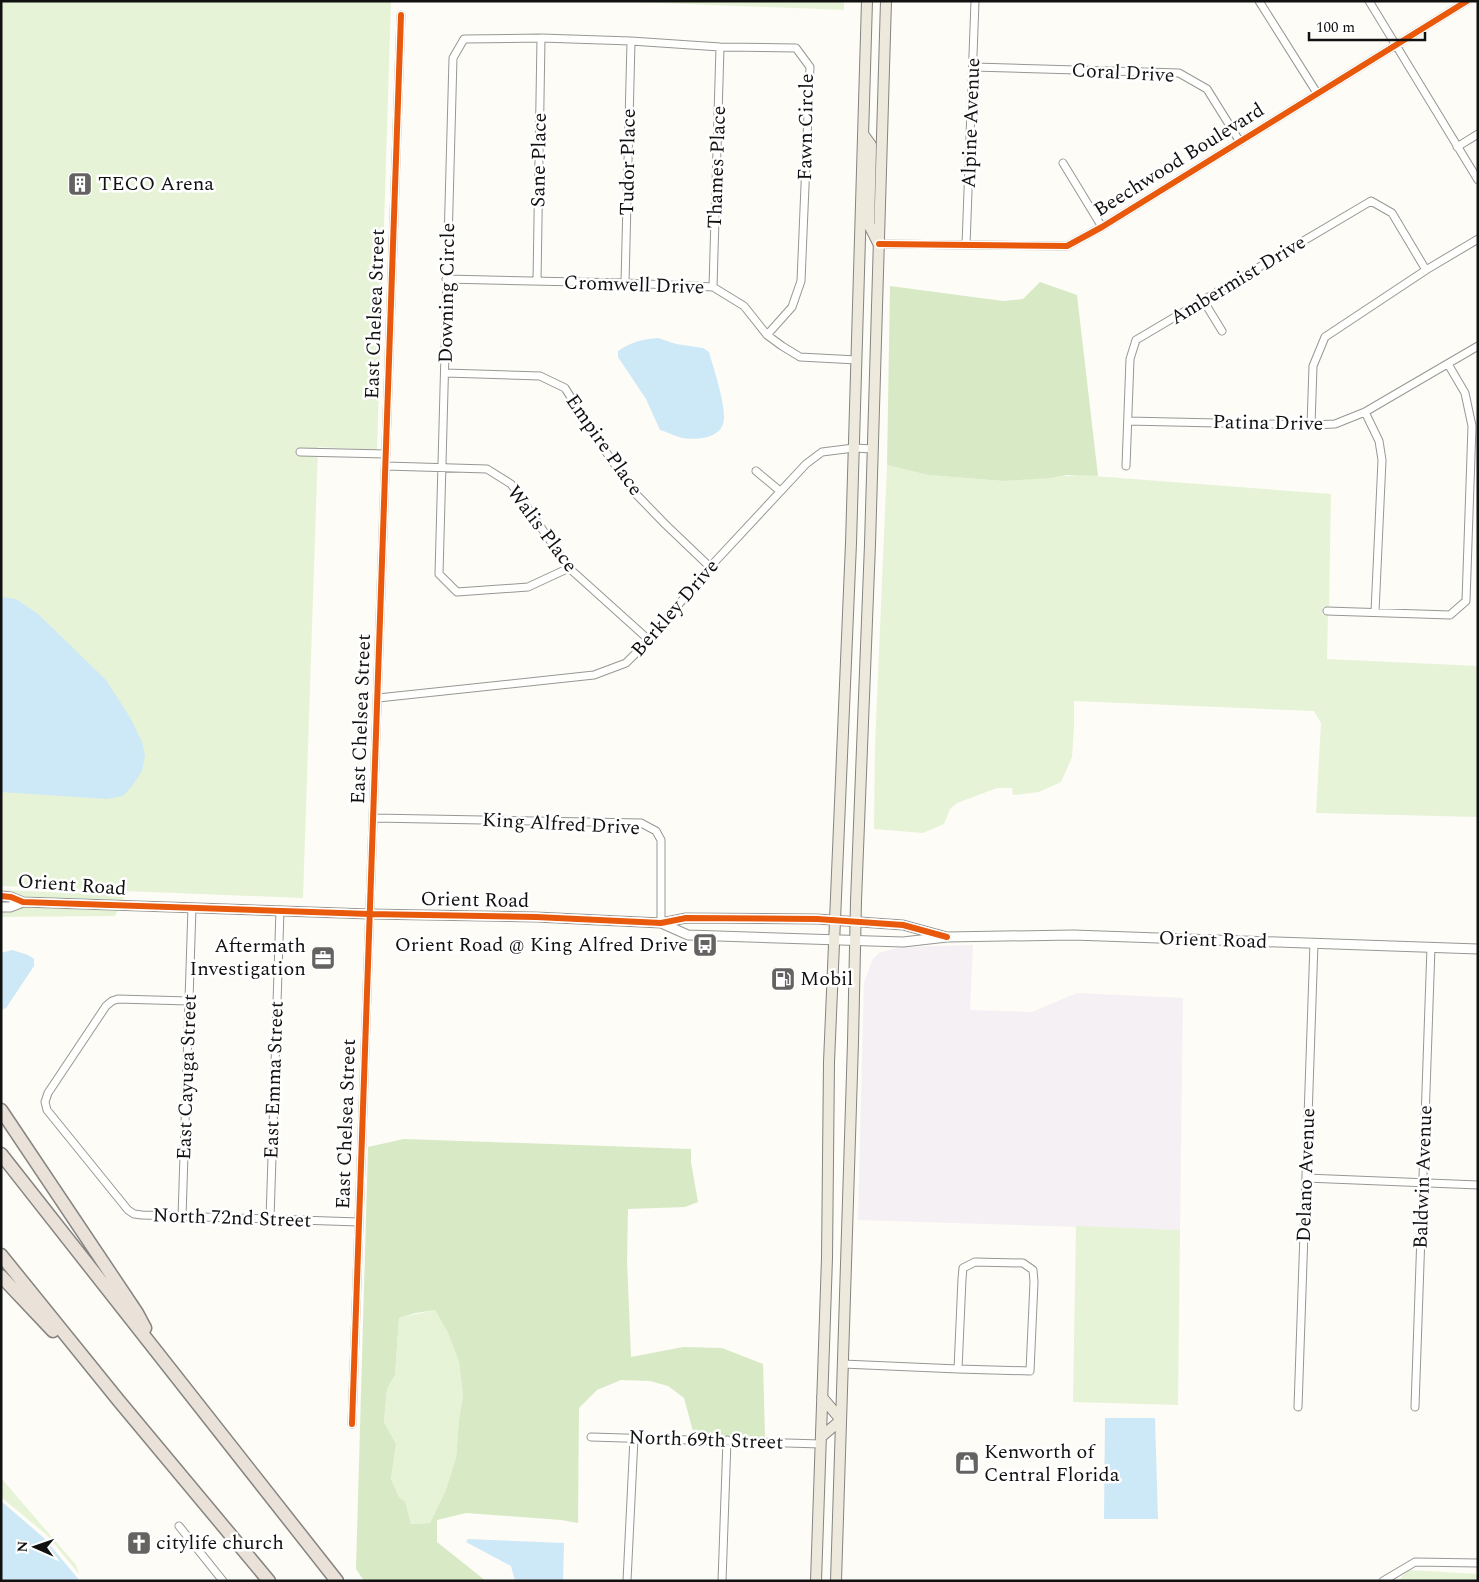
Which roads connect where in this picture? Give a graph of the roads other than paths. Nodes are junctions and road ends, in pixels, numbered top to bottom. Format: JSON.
{"nodes":[{"id":1,"x":867,"y":1,"type":"edge"},
{"id":2,"x":886,"y":1,"type":"edge"},
{"id":3,"x":975,"y":1,"type":"edge"},
{"id":4,"x":1259,"y":1,"type":"edge"},
{"id":5,"x":1369,"y":1,"type":"edge"},
{"id":6,"x":1467,"y":1,"type":"edge"},
{"id":7,"x":401,"y":15,"type":"dead end"},
{"id":8,"x":540,"y":38,"type":"junction"},
{"id":9,"x":631,"y":41,"type":"junction"},
{"id":10,"x":1395,"y":45,"type":"junction"},
{"id":11,"x":720,"y":47,"type":"junction"},
{"id":12,"x":974,"y":67,"type":"junction"},
{"id":13,"x":1317,"y":93,"type":"junction"},
{"id":14,"x":863,"y":134,"type":"junction"},
{"id":15,"x":1478,"y":134,"type":"edge"},
{"id":16,"x":1240,"y":142,"type":"junction"},
{"id":17,"x":1457,"y":146,"type":"junction"},
{"id":18,"x":1064,"y":163,"type":"dead end"},
{"id":19,"x":1478,"y":180,"type":"edge"},
{"id":20,"x":1102,"y":227,"type":"junction"},
{"id":21,"x":1478,"y":238,"type":"edge"},
{"id":22,"x":879,"y":244,"type":"junction"},
{"id":23,"x":966,"y":245,"type":"junction"},
{"id":24,"x":860,"y":265,"type":"junction"},
{"id":25,"x":1426,"y":270,"type":"junction"},
{"id":26,"x":446,"y":279,"type":"junction"},
{"id":27,"x":537,"y":282,"type":"junction"},
{"id":28,"x":625,"y":283,"type":"junction"},
{"id":29,"x":714,"y":287,"type":"junction"},
{"id":30,"x":1203,"y":300,"type":"junction"},
{"id":31,"x":1222,"y":331,"type":"dead end"},
{"id":32,"x":768,"y":335,"type":"junction"},
{"id":33,"x":1478,"y":346,"type":"edge"},
{"id":34,"x":856,"y":360,"type":"junction"},
{"id":35,"x":1448,"y":364,"type":"junction"},
{"id":36,"x":445,"y":373,"type":"junction"},
{"id":37,"x":1366,"y":412,"type":"junction"},
{"id":38,"x":1128,"y":421,"type":"junction"},
{"id":39,"x":1311,"y":425,"type":"junction"},
{"id":40,"x":854,"y":448,"type":"junction"},
{"id":41,"x":873,"y":449,"type":"junction"},
{"id":42,"x":300,"y":452,"type":"dead end"},
{"id":43,"x":386,"y":454,"type":"junction"},
{"id":44,"x":386,"y":466,"type":"junction"},
{"id":45,"x":1126,"y":466,"type":"dead end"},
{"id":46,"x":442,"y":468,"type":"junction"},
{"id":47,"x":756,"y":471,"type":"dead end"},
{"id":48,"x":780,"y":491,"type":"junction"},
{"id":49,"x":710,"y":567,"type":"junction"},
{"id":50,"x":569,"y":568,"type":"junction"},
{"id":51,"x":1327,"y":611,"type":"dead end"},
{"id":52,"x":1376,"y":612,"type":"junction"},
{"id":53,"x":648,"y":640,"type":"junction"},
{"id":54,"x":378,"y":698,"type":"junction"},
{"id":55,"x":373,"y":818,"type":"junction"},
{"id":56,"x":1,"y":896,"type":"edge"},
{"id":57,"x":23,"y":902,"type":"junction"},
{"id":58,"x":1,"y":907,"type":"edge"},
{"id":59,"x":192,"y":907,"type":"junction"},
{"id":60,"x":280,"y":910,"type":"junction"},
{"id":61,"x":369,"y":914,"type":"junction"},
{"id":62,"x":835,"y":920,"type":"junction"},
{"id":63,"x":856,"y":922,"type":"junction"},
{"id":64,"x":661,"y":923,"type":"junction"},
{"id":65,"x":947,"y":937,"type":"junction"},
{"id":66,"x":834,"y":940,"type":"junction"},
{"id":67,"x":855,"y":940,"type":"junction"},
{"id":68,"x":1314,"y":943,"type":"junction"},
{"id":69,"x":1431,"y":947,"type":"junction"},
{"id":70,"x":1478,"y":949,"type":"edge"},
{"id":71,"x":189,"y":1001,"type":"junction"},
{"id":72,"x":1,"y":1110,"type":"edge"},
{"id":73,"x":1,"y":1154,"type":"edge"},
{"id":74,"x":1306,"y":1178,"type":"junction"},
{"id":75,"x":1422,"y":1183,"type":"junction"},
{"id":76,"x":1478,"y":1185,"type":"edge"},
{"id":77,"x":182,"y":1216,"type":"junction"},
{"id":78,"x":270,"y":1219,"type":"junction"},
{"id":79,"x":360,"y":1222,"type":"junction"},
{"id":80,"x":1,"y":1255,"type":"edge"},
{"id":81,"x":1,"y":1276,"type":"edge"},
{"id":82,"x":156,"y":1351,"type":"junction"},
{"id":83,"x":843,"y":1364,"type":"junction"},
{"id":84,"x":958,"y":1369,"type":"junction"},
{"id":85,"x":822,"y":1397,"type":"junction"},
{"id":86,"x":119,"y":1401,"type":"junction"},
{"id":87,"x":1415,"y":1407,"type":"dead end"},
{"id":88,"x":1298,"y":1408,"type":"dead end"},
{"id":89,"x":841,"y":1420,"type":"junction"},
{"id":90,"x":352,"y":1424,"type":"dead end"},
{"id":91,"x":591,"y":1437,"type":"dead end"},
{"id":92,"x":634,"y":1438,"type":"junction"},
{"id":93,"x":727,"y":1440,"type":"junction"},
{"id":94,"x":821,"y":1440,"type":"junction"},
{"id":95,"x":179,"y":1526,"type":"dead end"},
{"id":96,"x":1478,"y":1563,"type":"edge"},
{"id":97,"x":223,"y":1581,"type":"edge"},
{"id":98,"x":269,"y":1581,"type":"edge"},
{"id":99,"x":337,"y":1581,"type":"edge"},
{"id":100,"x":627,"y":1581,"type":"edge"},
{"id":101,"x":722,"y":1581,"type":"edge"},
{"id":102,"x":816,"y":1581,"type":"edge"},
{"id":103,"x":836,"y":1581,"type":"edge"},
{"id":104,"x":1383,"y":1581,"type":"edge"}],
"edges":[{"from":1,"to":14,"type":"main road"},
{"from":2,"to":22,"type":"main road"},
{"from":3,"to":12,"type":"street","name":"Alpine Avenue"},
{"from":4,"to":13,"type":"street"},
{"from":5,"to":10,"type":"street"},
{"from":6,"to":10,"type":"street","name":"Beechwood Boulevard"},
{"from":7,"to":43,"type":"street","name":"East Chelsea Street"},
{"from":8,"to":9,"type":"street","name":"Downing Circle"},
{"from":8,"to":26,"type":"street","name":"Downing Circle"},
{"from":8,"to":27,"type":"street","name":"Sane Place"},
{"from":9,"to":11,"type":"street","name":"Fawn Circle"},
{"from":9,"to":28,"type":"street","name":"Tudor Place"},
{"from":10,"to":13,"type":"street","name":"Beechwood Boulevard"},
{"from":10,"to":17,"type":"street"},
{"from":11,"to":29,"type":"street","name":"Thames Place"},
{"from":11,"to":32,"type":"street","name":"Fawn Circle"},
{"from":12,"to":16,"type":"street","name":"Coral Drive"},
{"from":12,"to":23,"type":"street","name":"Alpine Avenue"},
{"from":13,"to":16,"type":"street","name":"Beechwood Boulevard"},
{"from":14,"to":22,"type":"main road"},
{"from":14,"to":24,"type":"main road"},
{"from":15,"to":17,"type":"street"},
{"from":16,"to":20,"type":"street","name":"Beechwood Boulevard"},
{"from":17,"to":19,"type":"street"},
{"from":18,"to":20,"type":"street"},
{"from":20,"to":23,"type":"street","name":"Beechwood Boulevard"},
{"from":21,"to":25,"type":"street"},
{"from":22,"to":23,"type":"street","name":"Beechwood Boulevard"},
{"from":22,"to":24,"type":"main road"},
{"from":22,"to":41,"type":"main road"},
{"from":24,"to":34,"type":"main road"},
{"from":25,"to":30,"type":"street","name":"Ambermist Drive"},
{"from":25,"to":39,"type":"street"},
{"from":26,"to":27,"type":"street","name":"Cromwell Drive"},
{"from":26,"to":36,"type":"street","name":"Downing Circle"},
{"from":27,"to":28,"type":"street","name":"Cromwell Drive"},
{"from":28,"to":29,"type":"street","name":"Cromwell Drive"},
{"from":29,"to":32,"type":"street","name":"Cromwell Drive"},
{"from":30,"to":31,"type":"street"},
{"from":30,"to":38,"type":"street","name":"Ambermist Drive"},
{"from":32,"to":34,"type":"street","name":"Cromwell Drive"},
{"from":33,"to":35,"type":"street","name":"Patina Drive"},
{"from":34,"to":40,"type":"main road"},
{"from":35,"to":37,"type":"street","name":"Patina Drive"},
{"from":35,"to":52,"type":"street"},
{"from":36,"to":46,"type":"street","name":"Downing Circle"},
{"from":36,"to":49,"type":"street","name":"Empire Place"},
{"from":37,"to":39,"type":"street","name":"Patina Drive"},
{"from":37,"to":52,"type":"street"},
{"from":38,"to":39,"type":"street","name":"Patina Drive"},
{"from":38,"to":45,"type":"street","name":"Ambermist Drive"},
{"from":40,"to":41,"type":"street","name":"Berkley Drive"},
{"from":40,"to":48,"type":"street","name":"Berkley Drive"},
{"from":40,"to":62,"type":"main road"},
{"from":41,"to":63,"type":"main road"},
{"from":42,"to":43,"type":"street"},
{"from":43,"to":44,"type":"street","name":"East Chelsea Street"},
{"from":44,"to":46,"type":"street","name":"Walis Place"},
{"from":44,"to":54,"type":"street","name":"East Chelsea Street"},
{"from":46,"to":50,"type":"street","name":"Walis Place"},
{"from":46,"to":50,"type":"street","name":"Downing Circle"},
{"from":47,"to":48,"type":"street"},
{"from":48,"to":49,"type":"street","name":"Berkley Drive"},
{"from":49,"to":53,"type":"street","name":"Berkley Drive"},
{"from":50,"to":53,"type":"street","name":"Walis Place"},
{"from":51,"to":52,"type":"street"},
{"from":53,"to":54,"type":"street","name":"Berkley Drive"},
{"from":54,"to":55,"type":"street","name":"East Chelsea Street"},
{"from":55,"to":61,"type":"street","name":"East Chelsea Street"},
{"from":55,"to":64,"type":"street","name":"King Alfred Drive"},
{"from":56,"to":57,"type":"street","name":"Orient Road"},
{"from":57,"to":58,"type":"street","name":"Orient Road"},
{"from":57,"to":59,"type":"street","name":"Orient Road"},
{"from":59,"to":60,"type":"street","name":"Orient Road"},
{"from":59,"to":71,"type":"street","name":"East Cayuga Street"},
{"from":60,"to":61,"type":"street","name":"Orient Road"},
{"from":60,"to":78,"type":"street","name":"East Emma Street"},
{"from":61,"to":64,"type":"street","name":"Orient Road"},
{"from":61,"to":79,"type":"street","name":"East Chelsea Street"},
{"from":62,"to":63,"type":"street","name":"Orient Road"},
{"from":62,"to":64,"type":"street","name":"Orient Road"},
{"from":62,"to":66,"type":"main road"},
{"from":63,"to":65,"type":"street","name":"Orient Road"},
{"from":63,"to":67,"type":"main road"},
{"from":64,"to":66,"type":"street","name":"Orient Road"},
{"from":65,"to":67,"type":"street","name":"Orient Road"},
{"from":65,"to":68,"type":"street","name":"Orient Road"},
{"from":66,"to":67,"type":"street","name":"Orient Road"},
{"from":66,"to":85,"type":"main road"},
{"from":67,"to":83,"type":"main road"},
{"from":68,"to":69,"type":"street","name":"Orient Road"},
{"from":68,"to":74,"type":"street","name":"Delano Avenue"},
{"from":69,"to":70,"type":"street","name":"Orient Road"},
{"from":69,"to":75,"type":"street","name":"Baldwin Avenue"},
{"from":71,"to":77,"type":"street","name":"East Cayuga Street"},
{"from":71,"to":77,"type":"street","name":"North 72nd Street"},
{"from":72,"to":82,"type":"highway"},
{"from":73,"to":82,"type":"highway"},
{"from":74,"to":75,"type":"street"},
{"from":74,"to":88,"type":"street","name":"Delano Avenue"},
{"from":75,"to":76,"type":"street"},
{"from":75,"to":87,"type":"street","name":"Baldwin Avenue"},
{"from":77,"to":78,"type":"street","name":"North 72nd Street"},
{"from":78,"to":79,"type":"street","name":"North 72nd Street"},
{"from":79,"to":90,"type":"street","name":"East Chelsea Street"},
{"from":80,"to":86,"type":"highway"},
{"from":81,"to":86,"type":"highway"},
{"from":82,"to":99,"type":"highway"},
{"from":83,"to":84,"type":"street"},
{"from":83,"to":89,"type":"main road"},
{"from":84,"to":84,"type":"street"},
{"from":85,"to":89,"type":"main road"},
{"from":85,"to":94,"type":"main road"},
{"from":86,"to":98,"type":"highway"},
{"from":89,"to":94,"type":"main road"},
{"from":89,"to":103,"type":"main road"},
{"from":91,"to":92,"type":"street","name":"North 69th Street"},
{"from":92,"to":93,"type":"street","name":"North 69th Street"},
{"from":92,"to":100,"type":"street"},
{"from":93,"to":94,"type":"street","name":"North 69th Street"},
{"from":93,"to":101,"type":"street"},
{"from":94,"to":102,"type":"main road"},
{"from":95,"to":97,"type":"street"},
{"from":96,"to":104,"type":"street"}]}
